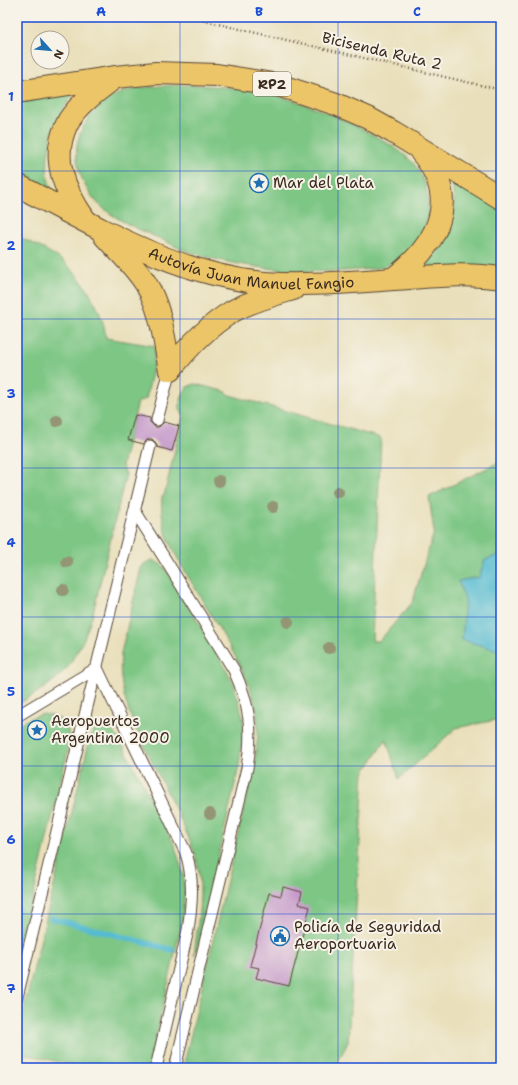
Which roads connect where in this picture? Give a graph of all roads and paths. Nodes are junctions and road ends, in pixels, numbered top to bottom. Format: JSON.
{"nodes":[{"id":1,"x":188,"y":17,"type":"edge"},
{"id":2,"x":115,"y":77,"type":"junction"},
{"id":3,"x":501,"y":90,"type":"edge"},
{"id":4,"x":17,"y":92,"type":"edge"},
{"id":5,"x":416,"y":146,"type":"junction"},
{"id":6,"x":17,"y":185,"type":"edge"},
{"id":7,"x":501,"y":198,"type":"edge"},
{"id":8,"x":91,"y":224,"type":"junction"},
{"id":9,"x":501,"y":278,"type":"edge"},
{"id":10,"x":393,"y":279,"type":"junction"},
{"id":11,"x":311,"y":284,"type":"junction"},
{"id":12,"x":170,"y":370,"type":"junction"},
{"id":13,"x":157,"y":420,"type":"dead end"},
{"id":14,"x":150,"y":446,"type":"dead end"},
{"id":15,"x":135,"y":510,"type":"junction"},
{"id":16,"x":97,"y":668,"type":"junction"},
{"id":17,"x":17,"y":716,"type":"edge"},
{"id":18,"x":17,"y":997,"type":"edge"},
{"id":19,"x":156,"y":1068,"type":"edge"},
{"id":20,"x":175,"y":1068,"type":"edge"}],
"edges":[{"from":1,"to":3,"type":"path","name":"Bicisenda Ruta 2"},
{"from":2,"to":4,"type":"highway","number":"RP2"},
{"from":2,"to":5,"type":"highway","number":"RP2"},
{"from":2,"to":8,"type":"highway"},
{"from":5,"to":7,"type":"highway","number":"RP2"},
{"from":5,"to":10,"type":"highway"},
{"from":6,"to":8,"type":"highway","name":"Autovía Juan Manuel Fangio"},
{"from":8,"to":11,"type":"highway","name":"Autovía Juan Manuel Fangio"},
{"from":8,"to":12,"type":"highway"},
{"from":9,"to":10,"type":"highway","name":"Autovía Juan Manuel Fangio"},
{"from":10,"to":11,"type":"highway","name":"Autovía Juan Manuel Fangio"},
{"from":11,"to":12,"type":"highway"},
{"from":12,"to":13,"type":"lane"},
{"from":14,"to":15,"type":"lane"},
{"from":15,"to":16,"type":"lane"},
{"from":15,"to":20,"type":"lane"},
{"from":16,"to":17,"type":"lane"},
{"from":16,"to":18,"type":"lane"},
{"from":16,"to":19,"type":"lane"}]}
